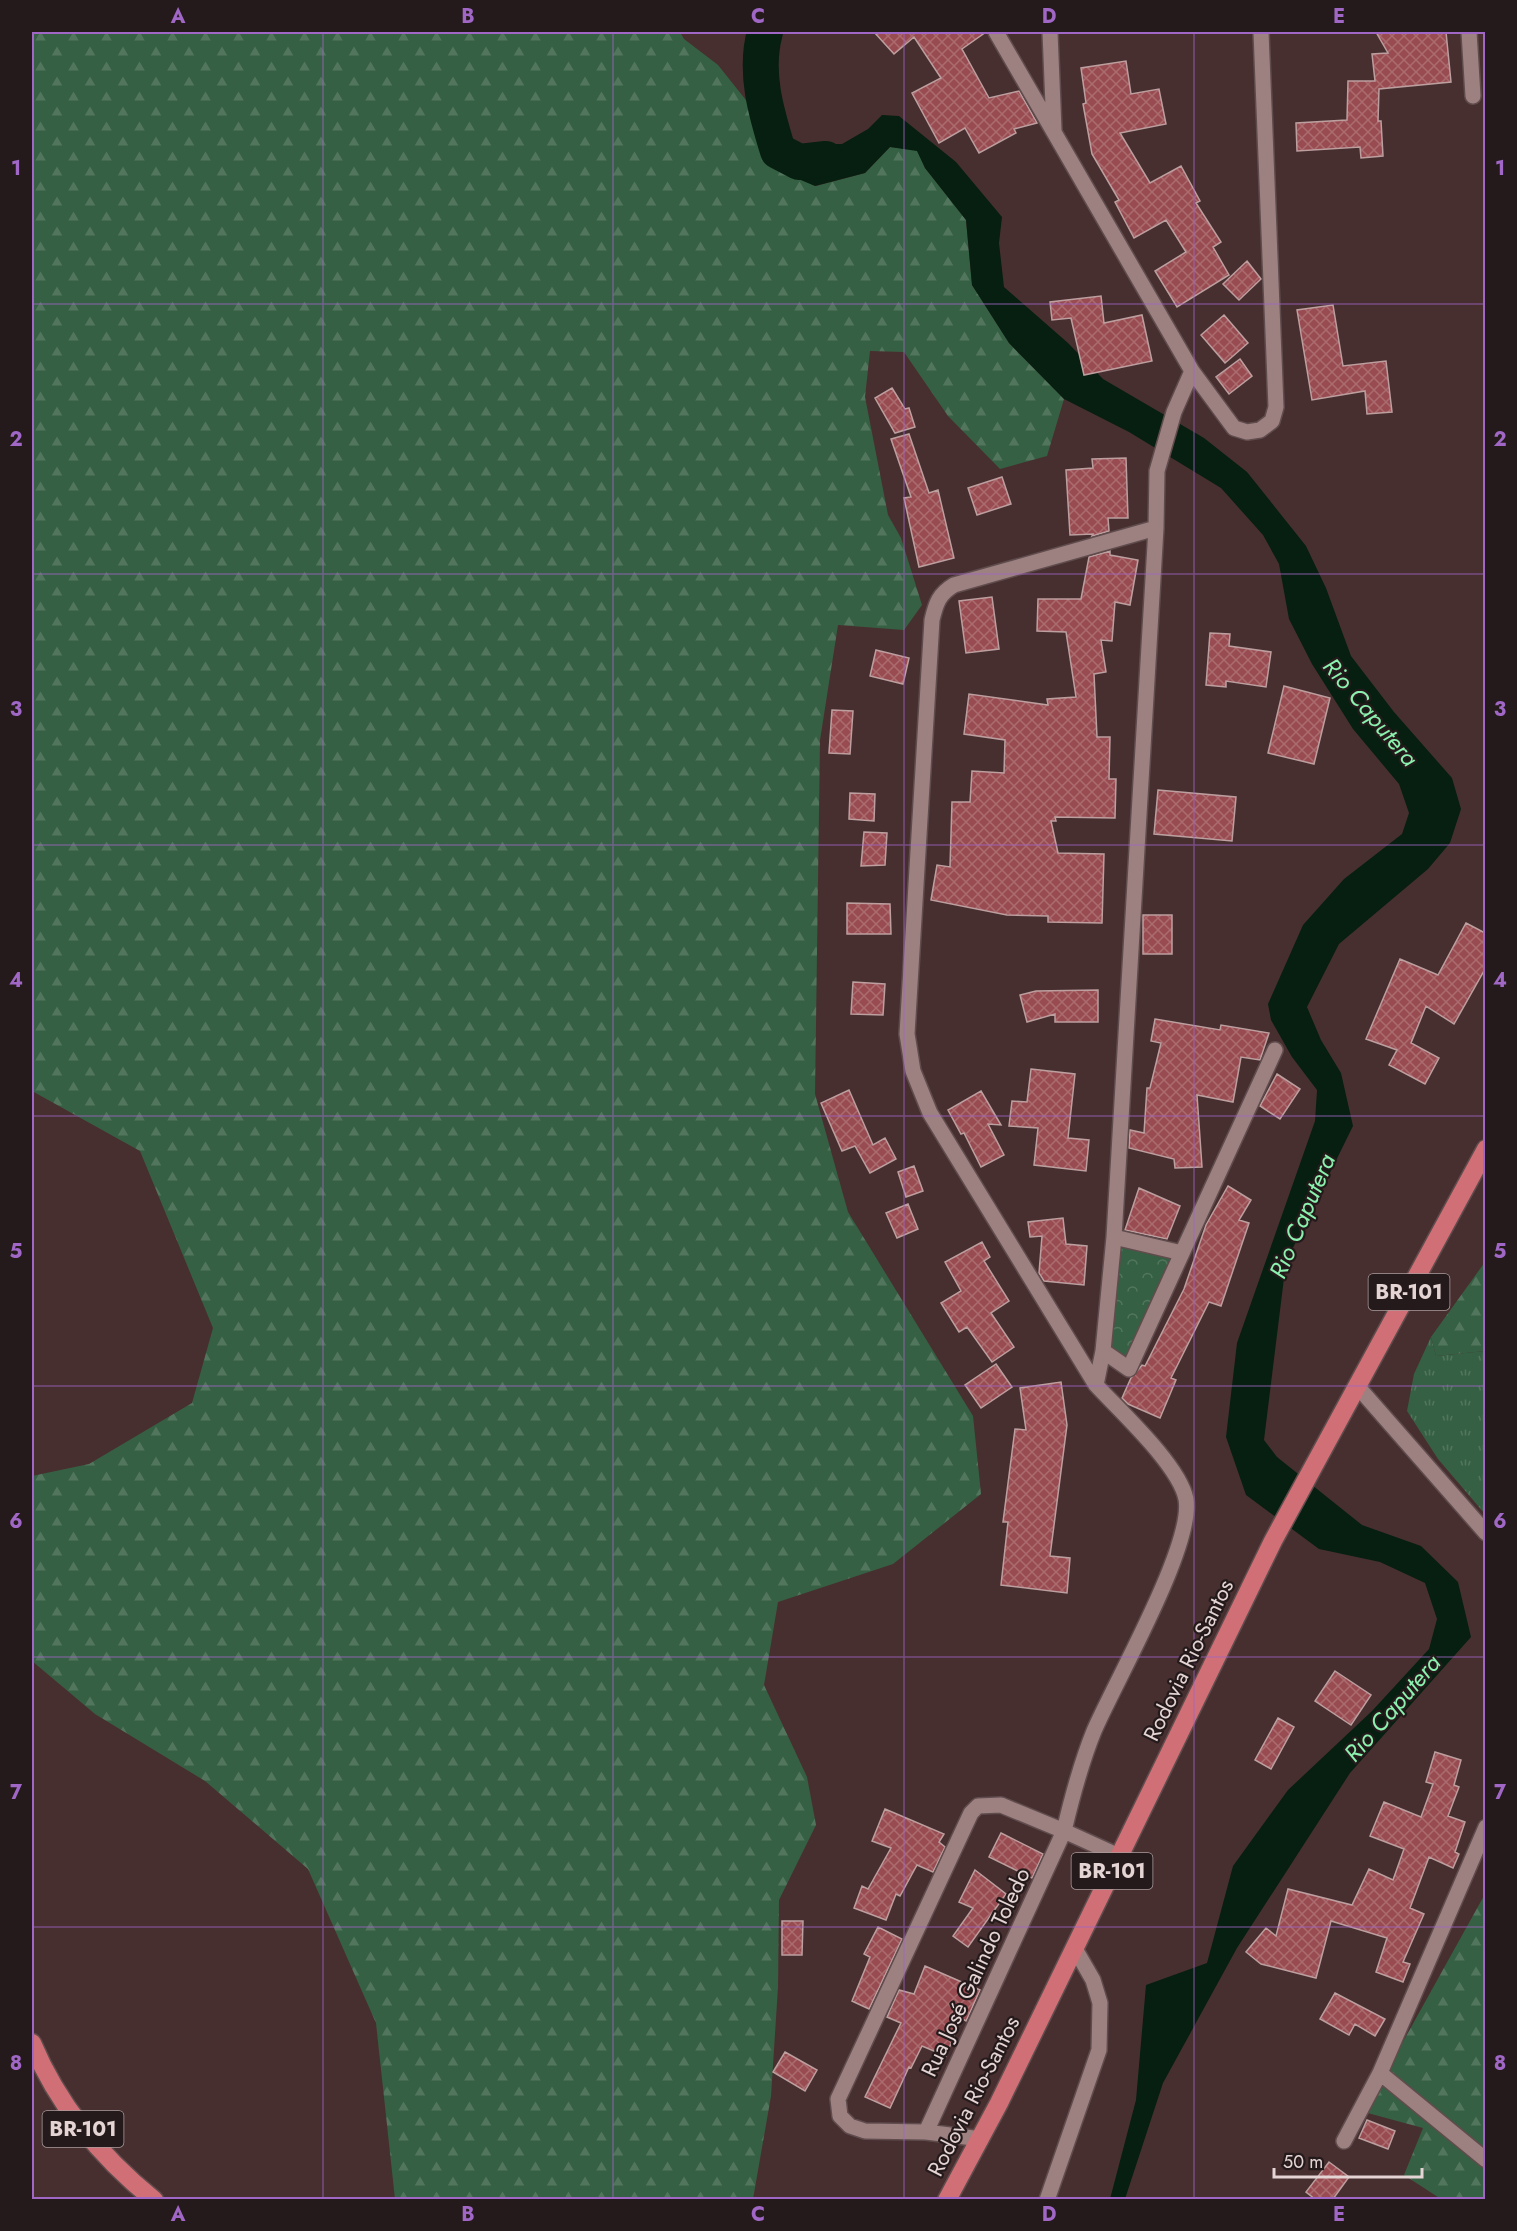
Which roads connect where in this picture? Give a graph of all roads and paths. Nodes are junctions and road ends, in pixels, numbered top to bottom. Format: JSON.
{"nodes":[{"id":1,"x":996,"y":32,"type":"edge"},
{"id":2,"x":1050,"y":32,"type":"edge"},
{"id":3,"x":1261,"y":32,"type":"edge"},
{"id":4,"x":1469,"y":32,"type":"edge"},
{"id":5,"x":1473,"y":96,"type":"dead end"},
{"id":6,"x":1054,"y":132,"type":"junction"},
{"id":7,"x":1192,"y":371,"type":"junction"},
{"id":8,"x":1156,"y":528,"type":"junction"},
{"id":9,"x":1275,"y":1050,"type":"dead end"},
{"id":10,"x":1485,"y":1149,"type":"edge"},
{"id":11,"x":1114,"y":1237,"type":"junction"},
{"id":12,"x":1182,"y":1253,"type":"junction"},
{"id":13,"x":1103,"y":1351,"type":"junction"},
{"id":14,"x":1096,"y":1385,"type":"junction"},
{"id":15,"x":1358,"y":1387,"type":"junction"},
{"id":16,"x":1485,"y":1533,"type":"edge"},
{"id":17,"x":1485,"y":1827,"type":"edge"},
{"id":18,"x":1064,"y":1831,"type":"junction"},
{"id":19,"x":1119,"y":1856,"type":"junction"},
{"id":20,"x":1074,"y":1947,"type":"junction"},
{"id":21,"x":32,"y":2043,"type":"edge"},
{"id":22,"x":1380,"y":2073,"type":"junction"},
{"id":23,"x":926,"y":2132,"type":"junction"},
{"id":24,"x":981,"y":2139,"type":"junction"},
{"id":25,"x":1344,"y":2142,"type":"dead end"},
{"id":26,"x":1485,"y":2160,"type":"edge"},
{"id":27,"x":154,"y":2199,"type":"edge"},
{"id":28,"x":947,"y":2199,"type":"edge"},
{"id":29,"x":1047,"y":2199,"type":"edge"}],
"edges":[{"from":1,"to":6,"type":"street"},
{"from":2,"to":6,"type":"street"},
{"from":3,"to":7,"type":"street"},
{"from":4,"to":5,"type":"street"},
{"from":6,"to":7,"type":"street"},
{"from":7,"to":8,"type":"street"},
{"from":8,"to":11,"type":"street"},
{"from":8,"to":14,"type":"street","name":"Rua José Galindo Toledo"},
{"from":9,"to":12,"type":"street"},
{"from":10,"to":15,"type":"highway","name":"Rodovia Rio-Santos","number":"BR-101"},
{"from":11,"to":12,"type":"street"},
{"from":11,"to":13,"type":"street"},
{"from":12,"to":13,"type":"street"},
{"from":13,"to":14,"type":"street"},
{"from":14,"to":18,"type":"street","name":"Rua José Galindo Toledo"},
{"from":15,"to":16,"type":"street"},
{"from":15,"to":19,"type":"highway","name":"Rodovia Rio-Santos","number":"BR-101"},
{"from":17,"to":22,"type":"street"},
{"from":18,"to":19,"type":"street"},
{"from":18,"to":23,"type":"street","name":"Rua José Galindo Toledo"},
{"from":18,"to":23,"type":"street"},
{"from":19,"to":20,"type":"highway","name":"Rodovia Rio-Santos","number":"BR-101"},
{"from":20,"to":24,"type":"highway","name":"Rodovia Rio-Santos","number":"BR-101"},
{"from":20,"to":29,"type":"street"},
{"from":21,"to":27,"type":"highway","number":"BR-101"},
{"from":22,"to":25,"type":"street"},
{"from":22,"to":26,"type":"street"},
{"from":23,"to":24,"type":"street"},
{"from":24,"to":28,"type":"highway","name":"Rodovia Rio-Santos","number":"BR-101"}]}
